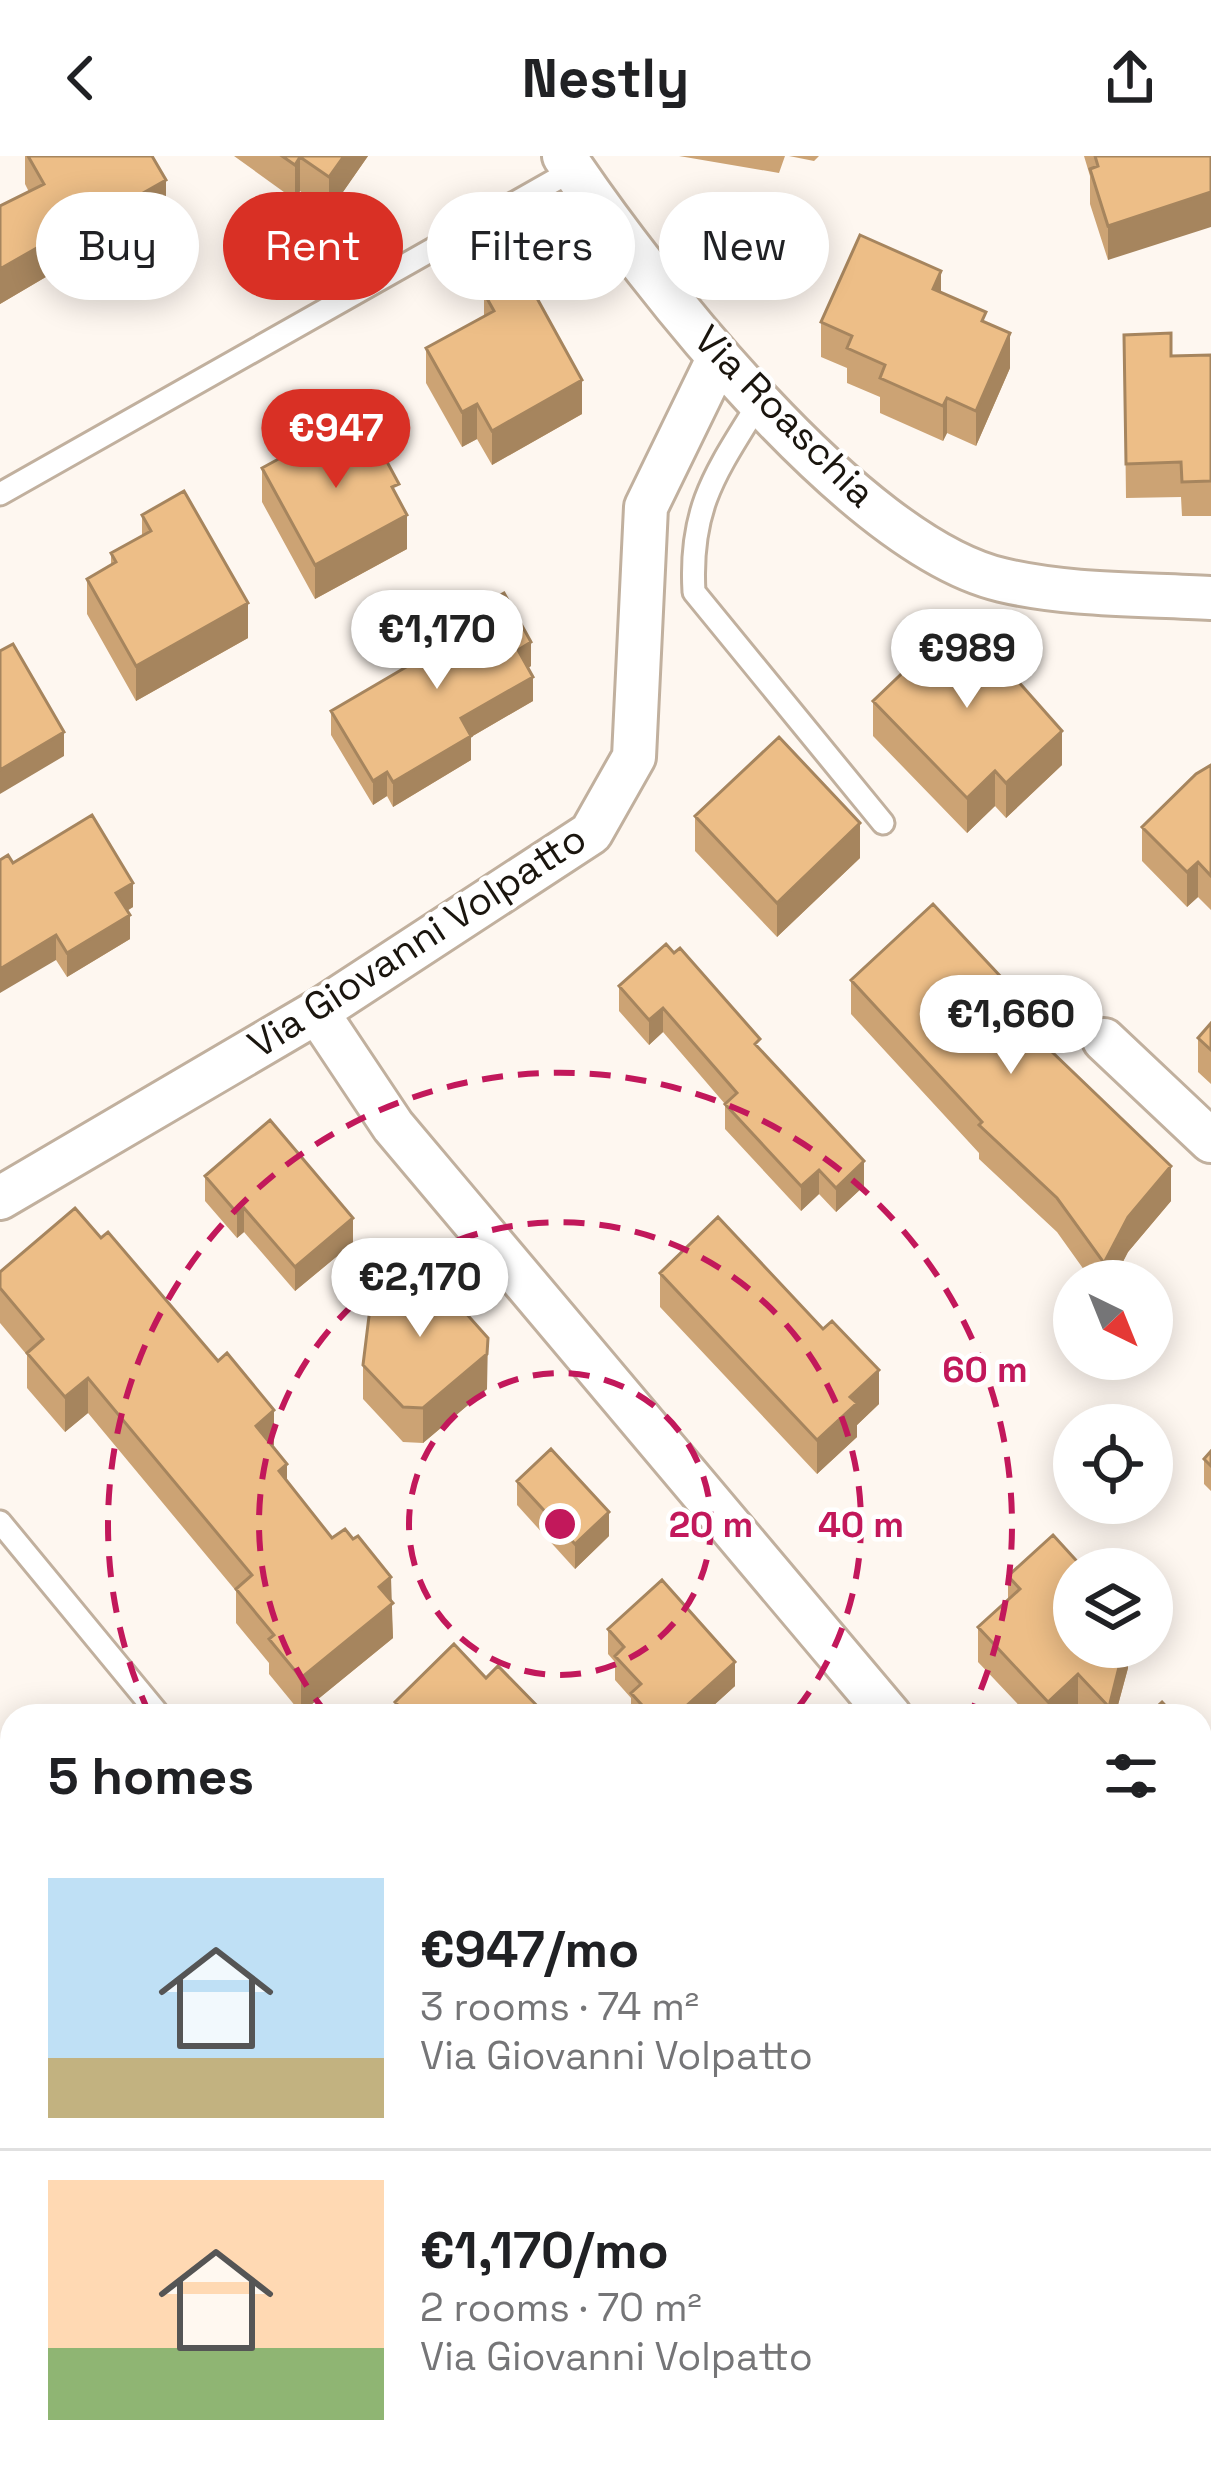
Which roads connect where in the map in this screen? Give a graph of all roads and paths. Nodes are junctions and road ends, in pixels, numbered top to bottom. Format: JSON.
{"nodes":[{"id":1,"x":568,"y":163,"type":"edge"},
{"id":2,"x":718,"y":359,"type":"junction"},
{"id":3,"x":760,"y":401,"type":"junction"},
{"id":4,"x":0,"y":494,"type":"edge"},
{"id":5,"x":1211,"y":598,"type":"edge"},
{"id":6,"x":883,"y":824,"type":"dead end"},
{"id":7,"x":317,"y":1012,"type":"junction"},
{"id":8,"x":1104,"y":1040,"type":"dead end"},
{"id":9,"x":1211,"y":1142,"type":"edge"},
{"id":10,"x":0,"y":1198,"type":"edge"},
{"id":11,"x":0,"y":1522,"type":"edge"},
{"id":12,"x":150,"y":1704,"type":"edge"},
{"id":13,"x":880,"y":1704,"type":"edge"}],
"edges":[{"from":1,"to":2,"type":"street","name":"Via Roaschia"},
{"from":1,"to":4,"type":"lane"},
{"from":2,"to":3,"type":"street","name":"Via Roaschia"},
{"from":2,"to":7,"type":"street","name":"Via Giovanni Volpatto"},
{"from":3,"to":5,"type":"street","name":"Via Roaschia"},
{"from":3,"to":6,"type":"lane"},
{"from":7,"to":10,"type":"street","name":"Via Giovanni Volpatto"},
{"from":7,"to":13,"type":"street"},
{"from":8,"to":9,"type":"street"},
{"from":11,"to":12,"type":"lane"}]}
